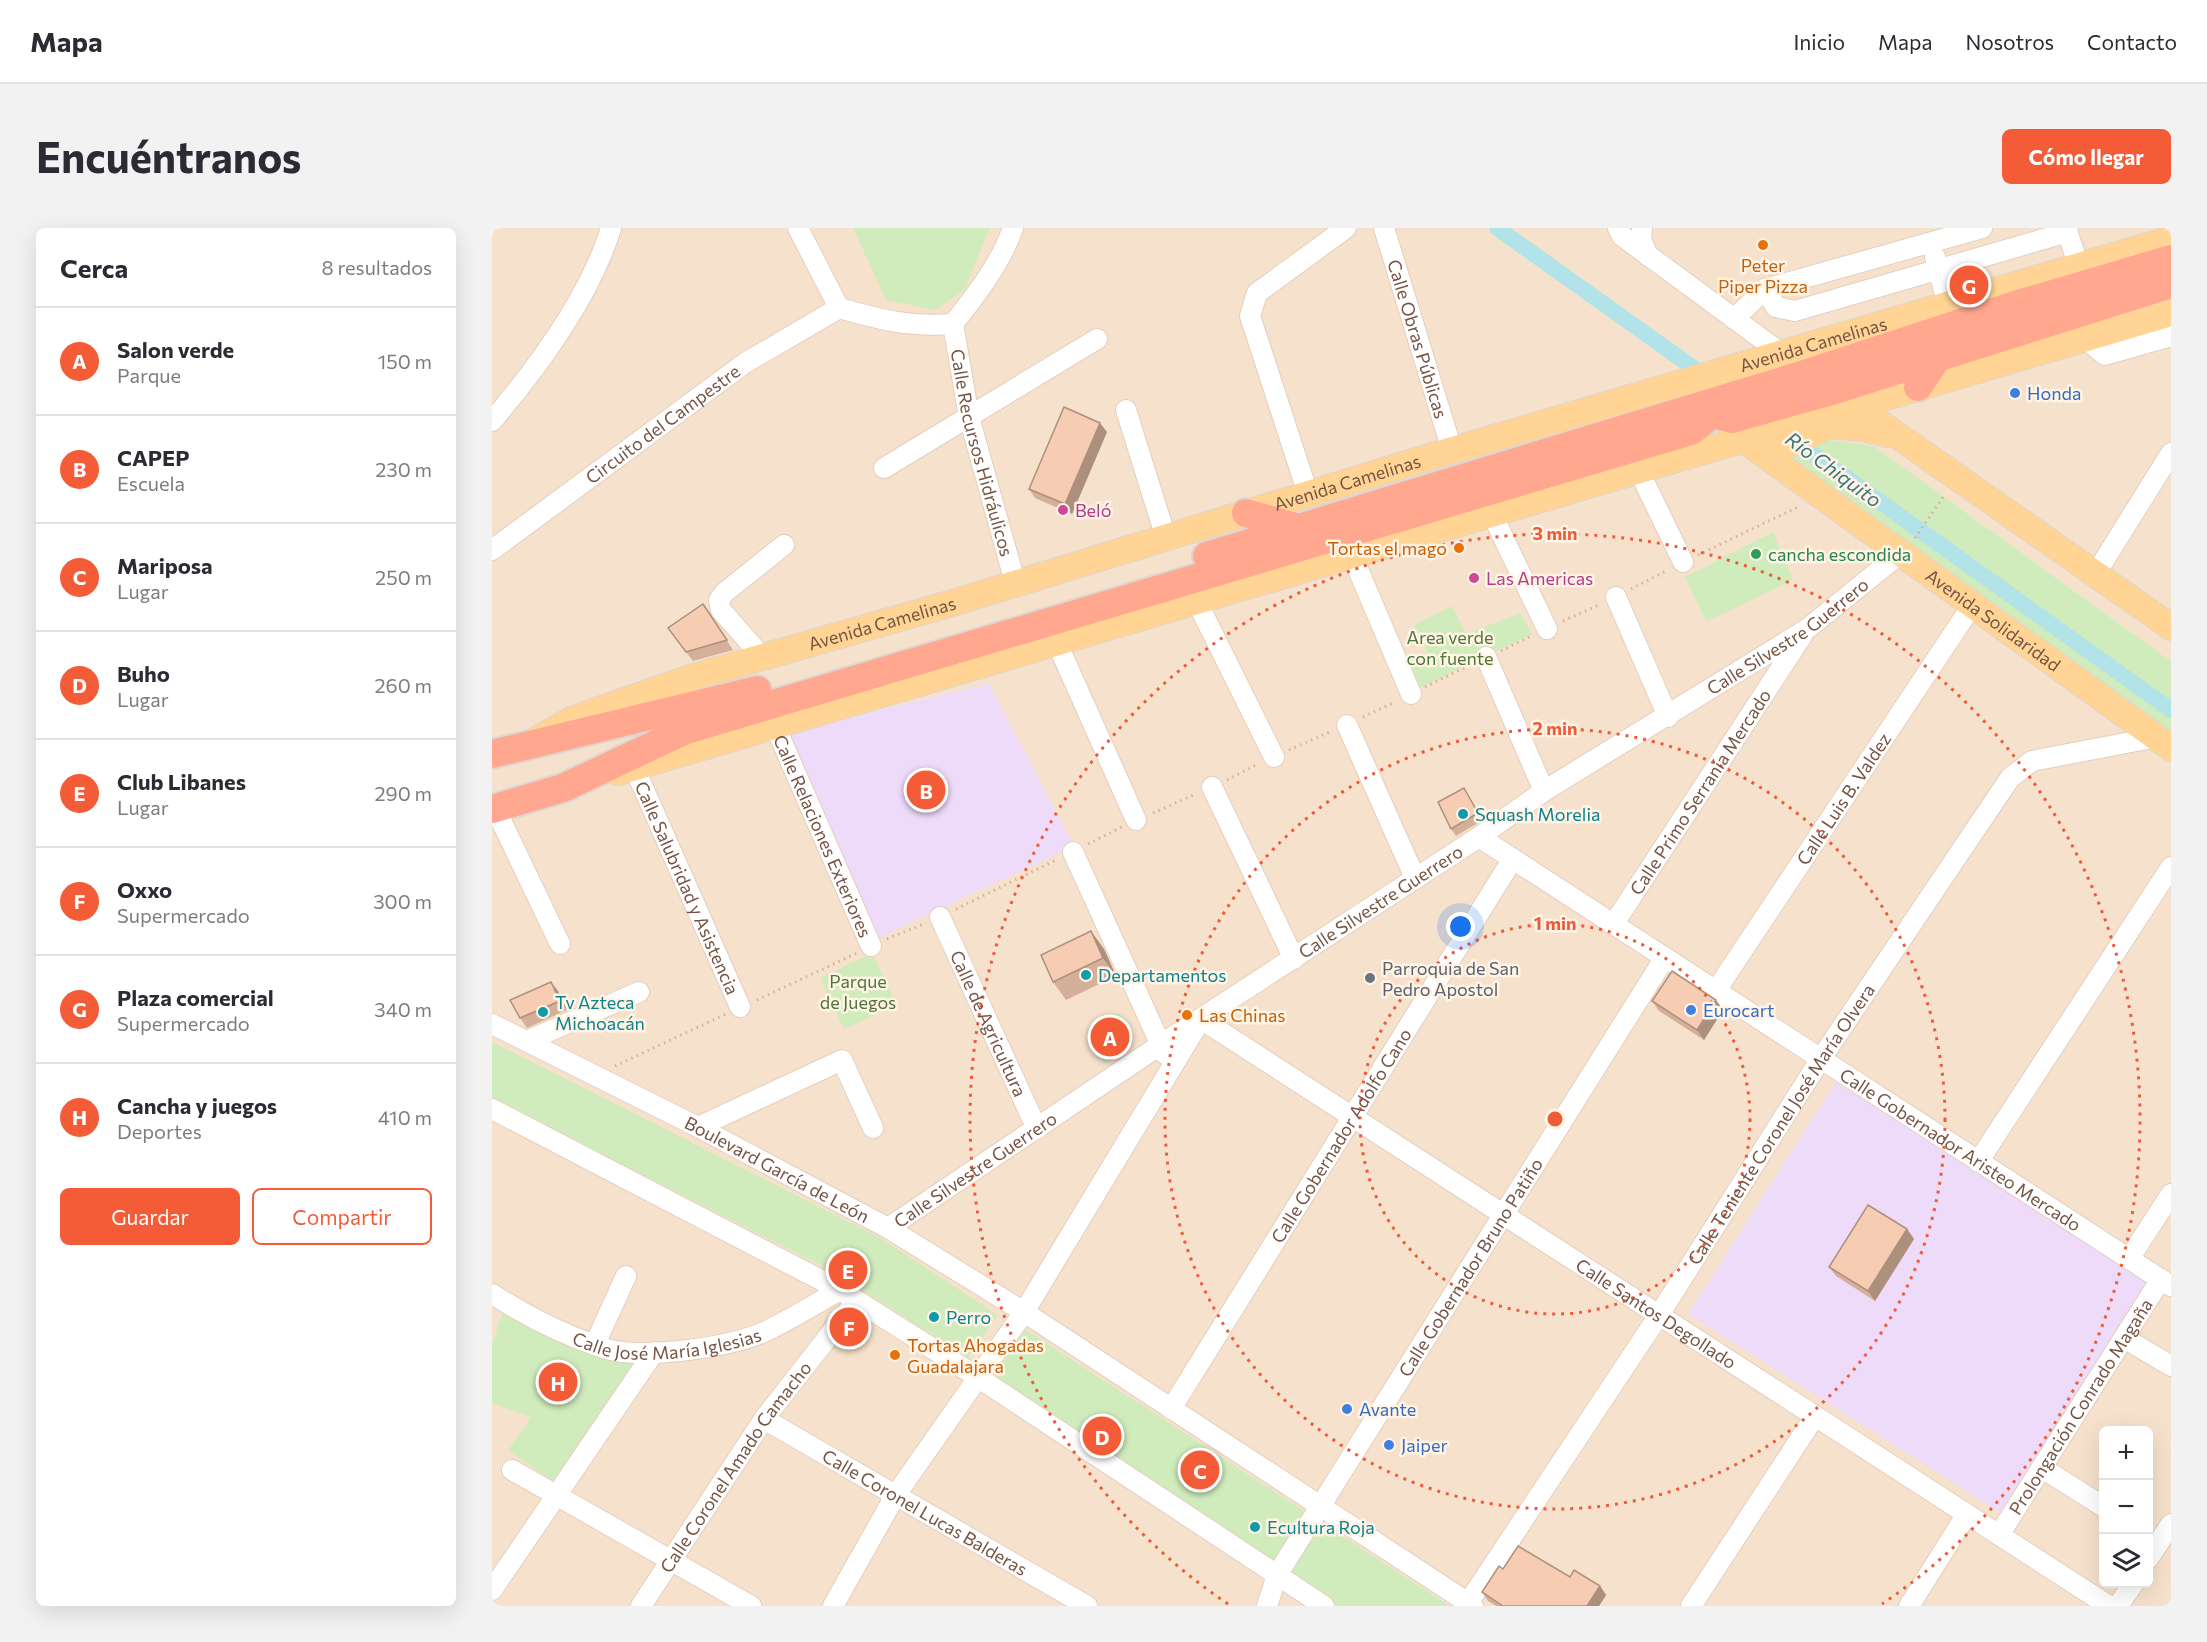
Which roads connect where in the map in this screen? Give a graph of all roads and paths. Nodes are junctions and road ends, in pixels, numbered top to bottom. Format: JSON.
{"nodes":[{"id":1,"x":611,"y":228,"type":"edge"},
{"id":2,"x":798,"y":228,"type":"edge"},
{"id":3,"x":1013,"y":228,"type":"edge"},
{"id":4,"x":1346,"y":228,"type":"edge"},
{"id":5,"x":1383,"y":228,"type":"edge"},
{"id":6,"x":1618,"y":228,"type":"edge"},
{"id":7,"x":1641,"y":228,"type":"edge"},
{"id":8,"x":1982,"y":228,"type":"edge"},
{"id":9,"x":2067,"y":230,"type":"edge"},
{"id":10,"x":1933,"y":235,"type":"edge"},
{"id":11,"x":2162,"y":243,"type":"edge"},
{"id":12,"x":1648,"y":256,"type":"junction"},
{"id":13,"x":2079,"y":267,"type":"junction"},
{"id":14,"x":1938,"y":268,"type":"junction"},
{"id":15,"x":2171,"y":284,"type":"edge"},
{"id":16,"x":1765,"y":289,"type":"junction"},
{"id":17,"x":1948,"y":306,"type":"junction"},
{"id":18,"x":839,"y":308,"type":"junction"},
{"id":19,"x":2171,"y":313,"type":"edge"},
{"id":20,"x":1734,"y":319,"type":"junction"},
{"id":21,"x":953,"y":324,"type":"junction"},
{"id":22,"x":2171,"y":336,"type":"edge"},
{"id":23,"x":1097,"y":339,"type":"dead end"},
{"id":24,"x":2086,"y":339,"type":"junction"},
{"id":25,"x":1939,"y":356,"type":"junction"},
{"id":26,"x":1918,"y":387,"type":"junction"},
{"id":27,"x":1817,"y":392,"type":"junction"},
{"id":28,"x":1126,"y":410,"type":"dead end"},
{"id":29,"x":969,"y":417,"type":"junction"},
{"id":30,"x":492,"y":421,"type":"edge"},
{"id":31,"x":1737,"y":428,"type":"junction"},
{"id":32,"x":1452,"y":450,"type":"junction"},
{"id":33,"x":2171,"y":453,"type":"edge"},
{"id":34,"x":884,"y":468,"type":"dead end"},
{"id":35,"x":1638,"y":469,"type":"junction"},
{"id":36,"x":1308,"y":494,"type":"junction"},
{"id":37,"x":1940,"y":502,"type":"dead end"},
{"id":38,"x":1246,"y":513,"type":"junction"},
{"id":39,"x":1492,"y":514,"type":"junction"},
{"id":40,"x":1166,"y":538,"type":"junction"},
{"id":41,"x":1294,"y":540,"type":"junction"},
{"id":42,"x":784,"y":545,"type":"dead end"},
{"id":43,"x":1908,"y":546,"type":"junction"},
{"id":44,"x":492,"y":550,"type":"edge"},
{"id":45,"x":1351,"y":553,"type":"junction"},
{"id":46,"x":1323,"y":562,"type":"junction"},
{"id":47,"x":1683,"y":562,"type":"dead end"},
{"id":48,"x":2095,"y":575,"type":"junction"},
{"id":49,"x":1015,"y":582,"type":"junction"},
{"id":50,"x":1616,"y":597,"type":"dead end"},
{"id":51,"x":1196,"y":600,"type":"junction"},
{"id":52,"x":1973,"y":604,"type":"junction"},
{"id":53,"x":2171,"y":627,"type":"edge"},
{"id":54,"x":1547,"y":628,"type":"dead end"},
{"id":55,"x":1807,"y":629,"type":"junction"},
{"id":56,"x":1057,"y":643,"type":"junction"},
{"id":57,"x":1486,"y":657,"type":"dead end"},
{"id":58,"x":763,"y":658,"type":"junction"},
{"id":59,"x":1411,"y":694,"type":"dead end"},
{"id":60,"x":1668,"y":717,"type":"junction"},
{"id":61,"x":1347,"y":725,"type":"dead end"},
{"id":62,"x":775,"y":726,"type":"junction"},
{"id":63,"x":2164,"y":743,"type":"edge"},
{"id":64,"x":530,"y":744,"type":"junction"},
{"id":65,"x":492,"y":754,"type":"edge"},
{"id":66,"x":1274,"y":756,"type":"dead end"},
{"id":67,"x":634,"y":767,"type":"junction"},
{"id":68,"x":1212,"y":787,"type":"dead end"},
{"id":69,"x":562,"y":788,"type":"junction"},
{"id":70,"x":1544,"y":791,"type":"junction"},
{"id":71,"x":494,"y":808,"type":"edge"},
{"id":72,"x":1136,"y":820,"type":"dead end"},
{"id":73,"x":1479,"y":837,"type":"junction"},
{"id":74,"x":1073,"y":852,"type":"dead end"},
{"id":75,"x":1512,"y":860,"type":"junction"},
{"id":76,"x":2171,"y":867,"type":"edge"},
{"id":77,"x":1415,"y":878,"type":"junction"},
{"id":78,"x":940,"y":917,"type":"dead end"},
{"id":79,"x":1613,"y":925,"type":"junction"},
{"id":80,"x":560,"y":944,"type":"dead end"},
{"id":81,"x":871,"y":946,"type":"dead end"},
{"id":82,"x":1294,"y":959,"type":"junction"},
{"id":83,"x":1664,"y":959,"type":"junction"},
{"id":84,"x":639,"y":992,"type":"dead end"},
{"id":85,"x":1715,"y":992,"type":"junction"},
{"id":86,"x":740,"y":1008,"type":"dead end"},
{"id":87,"x":1201,"y":1019,"type":"junction"},
{"id":88,"x":492,"y":1024,"type":"edge"},
{"id":89,"x":527,"y":1041,"type":"junction"},
{"id":90,"x":1160,"y":1045,"type":"junction"},
{"id":91,"x":1820,"y":1060,"type":"junction"},
{"id":92,"x":1171,"y":1068,"type":"junction"},
{"id":93,"x":492,"y":1109,"type":"edge"},
{"id":94,"x":1354,"y":1118,"type":"junction"},
{"id":95,"x":698,"y":1127,"type":"junction"},
{"id":96,"x":873,"y":1128,"type":"dead end"},
{"id":97,"x":1037,"y":1129,"type":"junction"},
{"id":98,"x":1978,"y":1162,"type":"junction"},
{"id":99,"x":2171,"y":1194,"type":"edge"},
{"id":100,"x":1504,"y":1215,"type":"junction"},
{"id":101,"x":888,"y":1228,"type":"junction"},
{"id":102,"x":2129,"y":1259,"type":"junction"},
{"id":103,"x":626,"y":1276,"type":"dead end"},
{"id":104,"x":2166,"y":1283,"type":"edge"},
{"id":105,"x":492,"y":1294,"type":"edge"},
{"id":106,"x":848,"y":1295,"type":"junction"},
{"id":107,"x":1024,"y":1312,"type":"junction"},
{"id":108,"x":1659,"y":1315,"type":"junction"},
{"id":109,"x":2124,"y":1338,"type":"junction"},
{"id":110,"x":595,"y":1344,"type":"junction"},
{"id":111,"x":654,"y":1352,"type":"junction"},
{"id":112,"x":2171,"y":1366,"type":"edge"},
{"id":113,"x":979,"y":1378,"type":"junction"},
{"id":114,"x":1171,"y":1409,"type":"junction"},
{"id":115,"x":1815,"y":1416,"type":"junction"},
{"id":116,"x":764,"y":1419,"type":"junction"},
{"id":117,"x":2042,"y":1468,"type":"junction"},
{"id":118,"x":512,"y":1470,"type":"dead end"},
{"id":119,"x":556,"y":1496,"type":"junction"},
{"id":120,"x":895,"y":1496,"type":"junction"},
{"id":121,"x":2099,"y":1504,"type":"edge"},
{"id":122,"x":1321,"y":1507,"type":"junction"},
{"id":123,"x":1967,"y":1514,"type":"junction"},
{"id":124,"x":2171,"y":1524,"type":"edge"},
{"id":125,"x":1999,"y":1535,"type":"junction"},
{"id":126,"x":2153,"y":1545,"type":"edge"},
{"id":127,"x":673,"y":1560,"type":"junction"},
{"id":128,"x":1276,"y":1575,"type":"junction"},
{"id":129,"x":2130,"y":1588,"type":"edge"},
{"id":130,"x":492,"y":1590,"type":"edge"},
{"id":131,"x":1471,"y":1605,"type":"edge"},
{"id":132,"x":641,"y":1606,"type":"edge"},
{"id":133,"x":751,"y":1606,"type":"edge"},
{"id":134,"x":833,"y":1606,"type":"edge"},
{"id":135,"x":1087,"y":1606,"type":"edge"},
{"id":136,"x":1267,"y":1606,"type":"edge"},
{"id":137,"x":1324,"y":1606,"type":"edge"},
{"id":138,"x":1691,"y":1606,"type":"edge"},
{"id":139,"x":1908,"y":1606,"type":"edge"},
{"id":140,"x":2109,"y":1606,"type":"edge"},
{"id":141,"x":2118,"y":1606,"type":"edge"}],
"edges":[{"from":1,"to":30,"type":"street"},
{"from":2,"to":18,"type":"street"},
{"from":3,"to":21,"type":"street"},
{"from":4,"to":36,"type":"street"},
{"from":5,"to":32,"type":"street","name":"Calle Obras Públicas"},
{"from":6,"to":12,"type":"street"},
{"from":7,"to":12,"type":"street"},
{"from":8,"to":10,"type":"street"},
{"from":9,"to":13,"type":"street"},
{"from":9,"to":14,"type":"street"},
{"from":10,"to":14,"type":"street"},
{"from":10,"to":16,"type":"street"},
{"from":11,"to":13,"type":"main road","name":"Avenida Camelinas"},
{"from":11,"to":27,"type":"highway","name":"Avenida Camelinas"},
{"from":12,"to":20,"type":"street"},
{"from":13,"to":17,"type":"main road","name":"Avenida Camelinas"},
{"from":14,"to":16,"type":"street"},
{"from":14,"to":17,"type":"street"},
{"from":15,"to":25,"type":"highway","name":"Avenida Camelinas"},
{"from":16,"to":20,"type":"street"},
{"from":17,"to":27,"type":"main road","name":"Avenida Camelinas"},
{"from":18,"to":21,"type":"street"},
{"from":18,"to":44,"type":"street","name":"Circuito del Campestre"},
{"from":19,"to":24,"type":"main road","name":"Avenida Camelinas"},
{"from":20,"to":27,"type":"street"},
{"from":21,"to":29,"type":"street","name":"Calle Recursos Hidráulicos"},
{"from":22,"to":24,"type":"street"},
{"from":23,"to":29,"type":"street"},
{"from":24,"to":26,"type":"main road","name":"Avenida Camelinas"},
{"from":25,"to":26,"type":"highway"},
{"from":25,"to":27,"type":"highway","name":"Avenida Camelinas"},
{"from":26,"to":27,"type":"main road","name":"Avenida Camelinas"},
{"from":27,"to":31,"type":"highway","name":"Avenida Camelinas"},
{"from":27,"to":31,"type":"main road"},
{"from":27,"to":32,"type":"main road","name":"Avenida Camelinas"},
{"from":27,"to":48,"type":"main road"},
{"from":28,"to":40,"type":"street"},
{"from":29,"to":34,"type":"street"},
{"from":29,"to":49,"type":"street","name":"Calle Recursos Hidráulicos"},
{"from":31,"to":35,"type":"main road","name":"Avenida Camelinas"},
{"from":31,"to":41,"type":"highway","name":"Avenida Camelinas"},
{"from":31,"to":43,"type":"main road","name":"Avenida Solidaridad"},
{"from":32,"to":36,"type":"main road","name":"Avenida Camelinas"},
{"from":33,"to":48,"type":"street"},
{"from":35,"to":39,"type":"main road","name":"Avenida Camelinas"},
{"from":35,"to":47,"type":"street"},
{"from":36,"to":38,"type":"main road","name":"Avenida Camelinas"},
{"from":37,"to":43,"type":"path"},
{"from":38,"to":40,"type":"main road","name":"Avenida Camelinas"},
{"from":38,"to":41,"type":"highway"},
{"from":39,"to":45,"type":"main road","name":"Avenida Camelinas"},
{"from":39,"to":54,"type":"street"},
{"from":40,"to":49,"type":"main road","name":"Avenida Camelinas"},
{"from":41,"to":46,"type":"highway"},
{"from":41,"to":64,"type":"highway","name":"Avenida Camelinas"},
{"from":41,"to":69,"type":"highway","name":"Avenida Camelinas"},
{"from":42,"to":58,"type":"street"},
{"from":43,"to":52,"type":"main road","name":"Avenida Solidaridad"},
{"from":43,"to":55,"type":"street","name":"Calle Silvestre Guerrero"},
{"from":45,"to":46,"type":"main road","name":"Avenida Camelinas"},
{"from":45,"to":59,"type":"street"},
{"from":46,"to":51,"type":"main road","name":"Avenida Camelinas"},
{"from":48,"to":53,"type":"main road"},
{"from":49,"to":58,"type":"main road","name":"Avenida Camelinas"},
{"from":50,"to":60,"type":"street"},
{"from":51,"to":56,"type":"main road","name":"Avenida Camelinas"},
{"from":51,"to":66,"type":"street"},
{"from":52,"to":63,"type":"main road","name":"Avenida Solidaridad"},
{"from":52,"to":85,"type":"street","name":"Calle Luis B. Valdez"},
{"from":55,"to":60,"type":"street","name":"Calle Silvestre Guerrero"},
{"from":55,"to":79,"type":"street","name":"Calle Primo Serranía Mercado"},
{"from":56,"to":62,"type":"main road","name":"Avenida Camelinas"},
{"from":56,"to":72,"type":"street"},
{"from":57,"to":70,"type":"street"},
{"from":58,"to":64,"type":"main road","name":"Avenida Camelinas"},
{"from":60,"to":70,"type":"street","name":"Calle Silvestre Guerrero"},
{"from":61,"to":77,"type":"street"},
{"from":62,"to":67,"type":"main road","name":"Avenida Camelinas"},
{"from":62,"to":81,"type":"street","name":"Calle Relaciones Exteriores"},
{"from":63,"to":91,"type":"street","name":"Calle Teniente Coronel José María Olvera"},
{"from":64,"to":65,"type":"highway","name":"Avenida Camelinas"},
{"from":67,"to":69,"type":"main road","name":"Avenida Camelinas"},
{"from":67,"to":86,"type":"street","name":"Calle Salubridad y Asistencia"},
{"from":68,"to":82,"type":"street"},
{"from":69,"to":71,"type":"highway","name":"Avenida Camelinas"},
{"from":70,"to":73,"type":"street","name":"Calle Silvestre Guerrero"},
{"from":71,"to":80,"type":"street"},
{"from":73,"to":75,"type":"street","name":"Calle Gobernador Aristeo Mercado"},
{"from":73,"to":77,"type":"street","name":"Calle Silvestre Guerrero"},
{"from":74,"to":90,"type":"street"},
{"from":75,"to":79,"type":"street","name":"Calle Gobernador Aristeo Mercado"},
{"from":75,"to":94,"type":"street","name":"Calle Gobernador Adolfo Cano"},
{"from":76,"to":98,"type":"street"},
{"from":77,"to":82,"type":"street","name":"Calle Silvestre Guerrero"},
{"from":78,"to":97,"type":"street","name":"Calle de Agricultura"},
{"from":79,"to":83,"type":"street","name":"Calle Gobernador Aristeo Mercado"},
{"from":82,"to":87,"type":"street","name":"Calle Silvestre Guerrero"},
{"from":83,"to":85,"type":"street","name":"Calle Gobernador Aristeo Mercado"},
{"from":83,"to":100,"type":"street","name":"Calle Gobernador Bruno Patiño"},
{"from":84,"to":89,"type":"street"},
{"from":85,"to":91,"type":"street","name":"Calle Gobernador Aristeo Mercado"},
{"from":87,"to":90,"type":"street","name":"Calle Silvestre Guerrero"},
{"from":87,"to":92,"type":"street"},
{"from":87,"to":94,"type":"street","name":"Calle Santos Degollado"},
{"from":88,"to":89,"type":"street","name":"Boulevard García de León"},
{"from":89,"to":95,"type":"street","name":"Boulevard García de León"},
{"from":90,"to":92,"type":"street"},
{"from":90,"to":97,"type":"street","name":"Calle Silvestre Guerrero"},
{"from":91,"to":98,"type":"street","name":"Calle Gobernador Aristeo Mercado"},
{"from":91,"to":108,"type":"street","name":"Calle Teniente Coronel José María Olvera"},
{"from":92,"to":107,"type":"street"},
{"from":93,"to":106,"type":"street"},
{"from":94,"to":100,"type":"street","name":"Calle Santos Degollado"},
{"from":94,"to":114,"type":"street","name":"Calle Gobernador Adolfo Cano"},
{"from":95,"to":96,"type":"street"},
{"from":95,"to":101,"type":"street","name":"Boulevard García de León"},
{"from":97,"to":101,"type":"street","name":"Calle Silvestre Guerrero"},
{"from":98,"to":102,"type":"street","name":"Calle Gobernador Aristeo Mercado"},
{"from":99,"to":102,"type":"street"},
{"from":100,"to":108,"type":"street","name":"Calle Santos Degollado"},
{"from":100,"to":122,"type":"street","name":"Calle Gobernador Bruno Patiño"},
{"from":101,"to":107,"type":"street","name":"Boulevard García de León"},
{"from":102,"to":104,"type":"street","name":"Calle Gobernador Aristeo Mercado"},
{"from":103,"to":110,"type":"street"},
{"from":104,"to":109,"type":"street","name":"Prolongación Conrado Magaña"},
{"from":105,"to":110,"type":"street","name":"Calle José María Iglesias"},
{"from":106,"to":111,"type":"street","name":"Calle José María Iglesias"},
{"from":106,"to":113,"type":"street"},
{"from":106,"to":116,"type":"street","name":"Calle Coronel Amado Camacho"},
{"from":107,"to":113,"type":"street"},
{"from":107,"to":114,"type":"street","name":"Boulevard García de León"},
{"from":108,"to":115,"type":"street","name":"Calle Santos Degollado"},
{"from":108,"to":131,"type":"street","name":"Calle Teniente Coronel José María Olvera"},
{"from":109,"to":112,"type":"street"},
{"from":109,"to":117,"type":"street","name":"Prolongación Conrado Magaña"},
{"from":110,"to":111,"type":"street","name":"Calle José María Iglesias"},
{"from":111,"to":119,"type":"street"},
{"from":113,"to":120,"type":"street"},
{"from":113,"to":128,"type":"street"},
{"from":114,"to":122,"type":"street","name":"Boulevard García de León"},
{"from":115,"to":123,"type":"street","name":"Calle Santos Degollado"},
{"from":115,"to":138,"type":"street"},
{"from":116,"to":120,"type":"street","name":"Calle Coronel Lucas Balderas"},
{"from":116,"to":127,"type":"street","name":"Calle Coronel Amado Camacho"},
{"from":117,"to":121,"type":"street"},
{"from":117,"to":125,"type":"street","name":"Prolongación Conrado Magaña"},
{"from":118,"to":119,"type":"street"},
{"from":119,"to":127,"type":"street"},
{"from":119,"to":130,"type":"street"},
{"from":120,"to":134,"type":"street"},
{"from":120,"to":135,"type":"street","name":"Calle Coronel Lucas Balderas"},
{"from":122,"to":128,"type":"street","name":"Calle Gobernador Bruno Patiño"},
{"from":122,"to":131,"type":"street","name":"Boulevard García de León"},
{"from":123,"to":125,"type":"street","name":"Calle Santos Degollado"},
{"from":123,"to":139,"type":"street"},
{"from":124,"to":126,"type":"street"},
{"from":125,"to":140,"type":"street","name":"Calle Santos Degollado"},
{"from":127,"to":132,"type":"street","name":"Calle Coronel Amado Camacho"},
{"from":127,"to":133,"type":"street"},
{"from":128,"to":136,"type":"street","name":"Calle Gobernador Bruno Patiño"},
{"from":128,"to":137,"type":"street"},
{"from":129,"to":141,"type":"street"}]}
